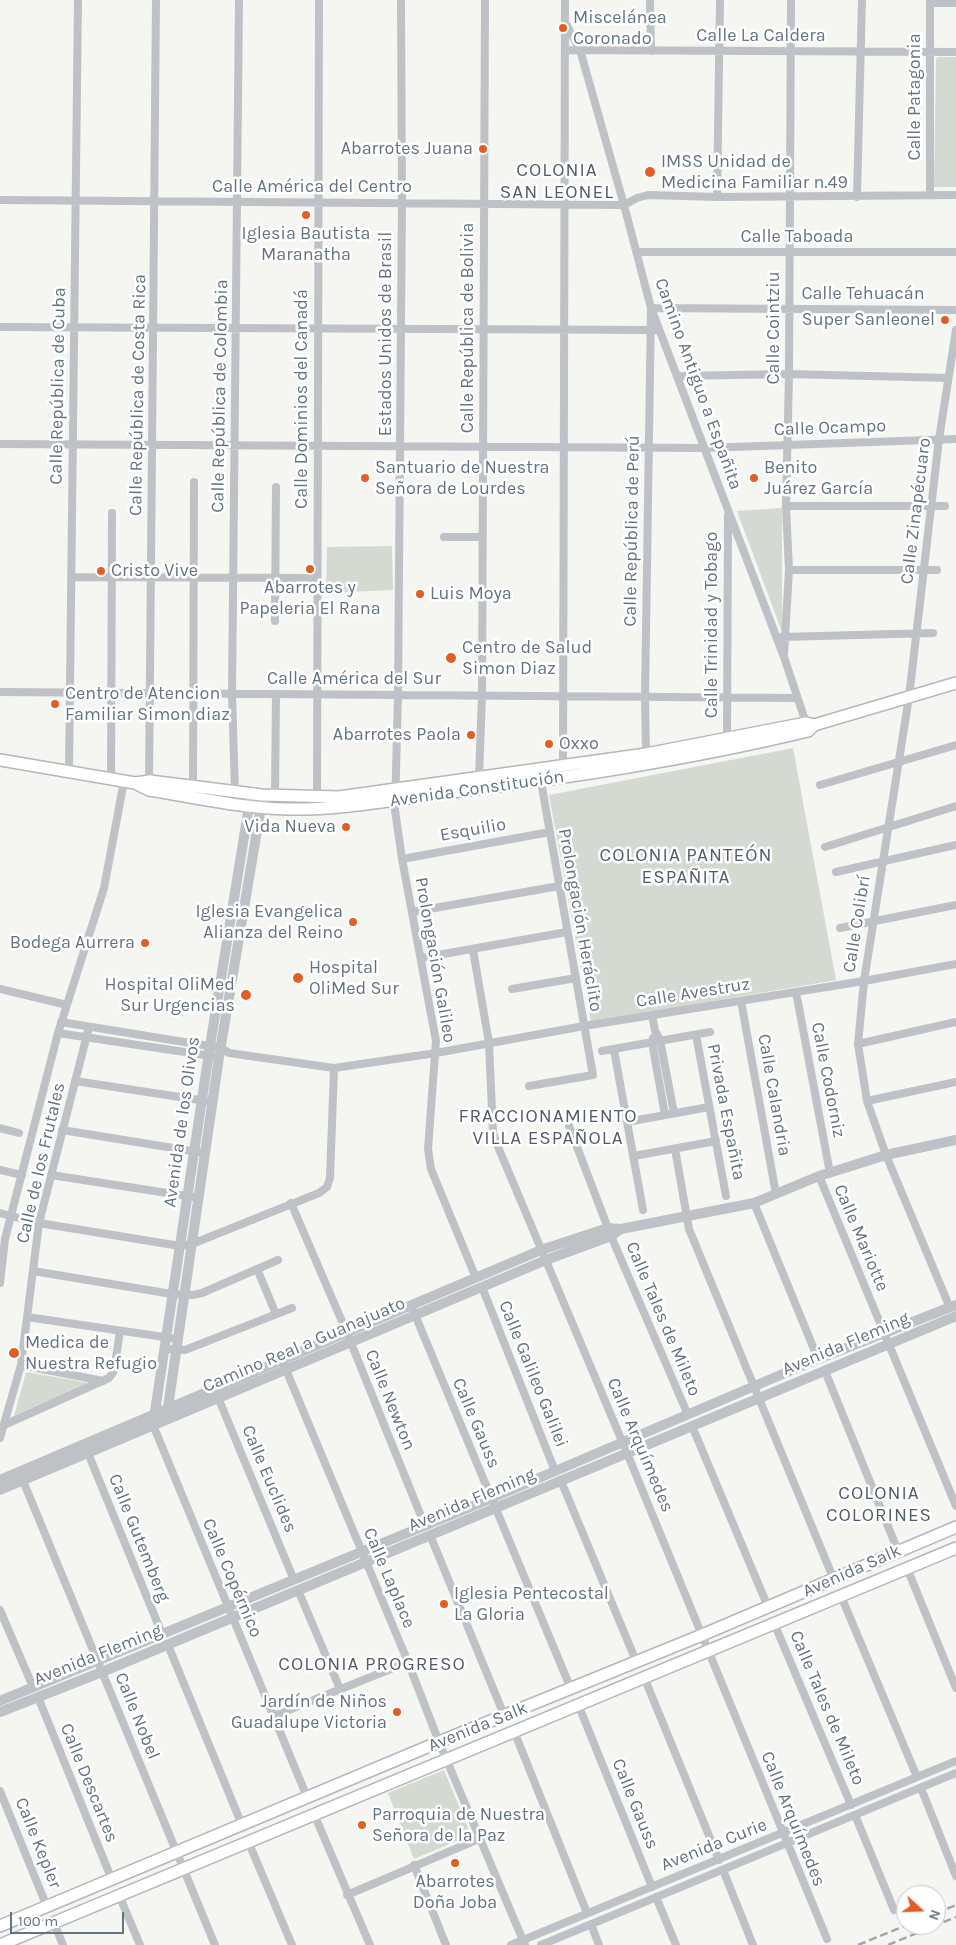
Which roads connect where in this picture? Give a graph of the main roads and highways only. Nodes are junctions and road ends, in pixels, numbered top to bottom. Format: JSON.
{"nodes":[{"id":1,"x":956,"y":683,"type":"edge"},
{"id":2,"x":810,"y":726,"type":"junction"},
{"id":3,"x":0,"y":760,"type":"edge"},
{"id":4,"x":149,"y":785,"type":"junction"},
{"id":5,"x":396,"y":794,"type":"junction"},
{"id":6,"x":256,"y":800,"type":"junction"},
{"id":7,"x":956,"y":1527,"type":"edge"},
{"id":8,"x":956,"y":1548,"type":"edge"},
{"id":9,"x":0,"y":1926,"type":"edge"},
{"id":10,"x":0,"y":1944,"type":"edge"}],
"edges":[{"from":1,"to":2,"type":"main road","name":"Avenida Constitución"},
{"from":2,"to":5,"type":"main road","name":"Avenida Constitución"},
{"from":2,"to":5,"type":"main road","name":"Avenida Constitución"},
{"from":3,"to":4,"type":"main road","name":"Avenida Constitución"},
{"from":4,"to":6,"type":"main road","name":"Avenida Constitución"},
{"from":4,"to":6,"type":"main road","name":"Avenida Constitución"},
{"from":5,"to":6,"type":"main road","name":"Avenida Constitución"},
{"from":5,"to":6,"type":"main road","name":"Avenida Constitución"},
{"from":7,"to":9,"type":"main road","name":"Avenida Salk"},
{"from":8,"to":10,"type":"main road","name":"Avenida Salk"}]}
